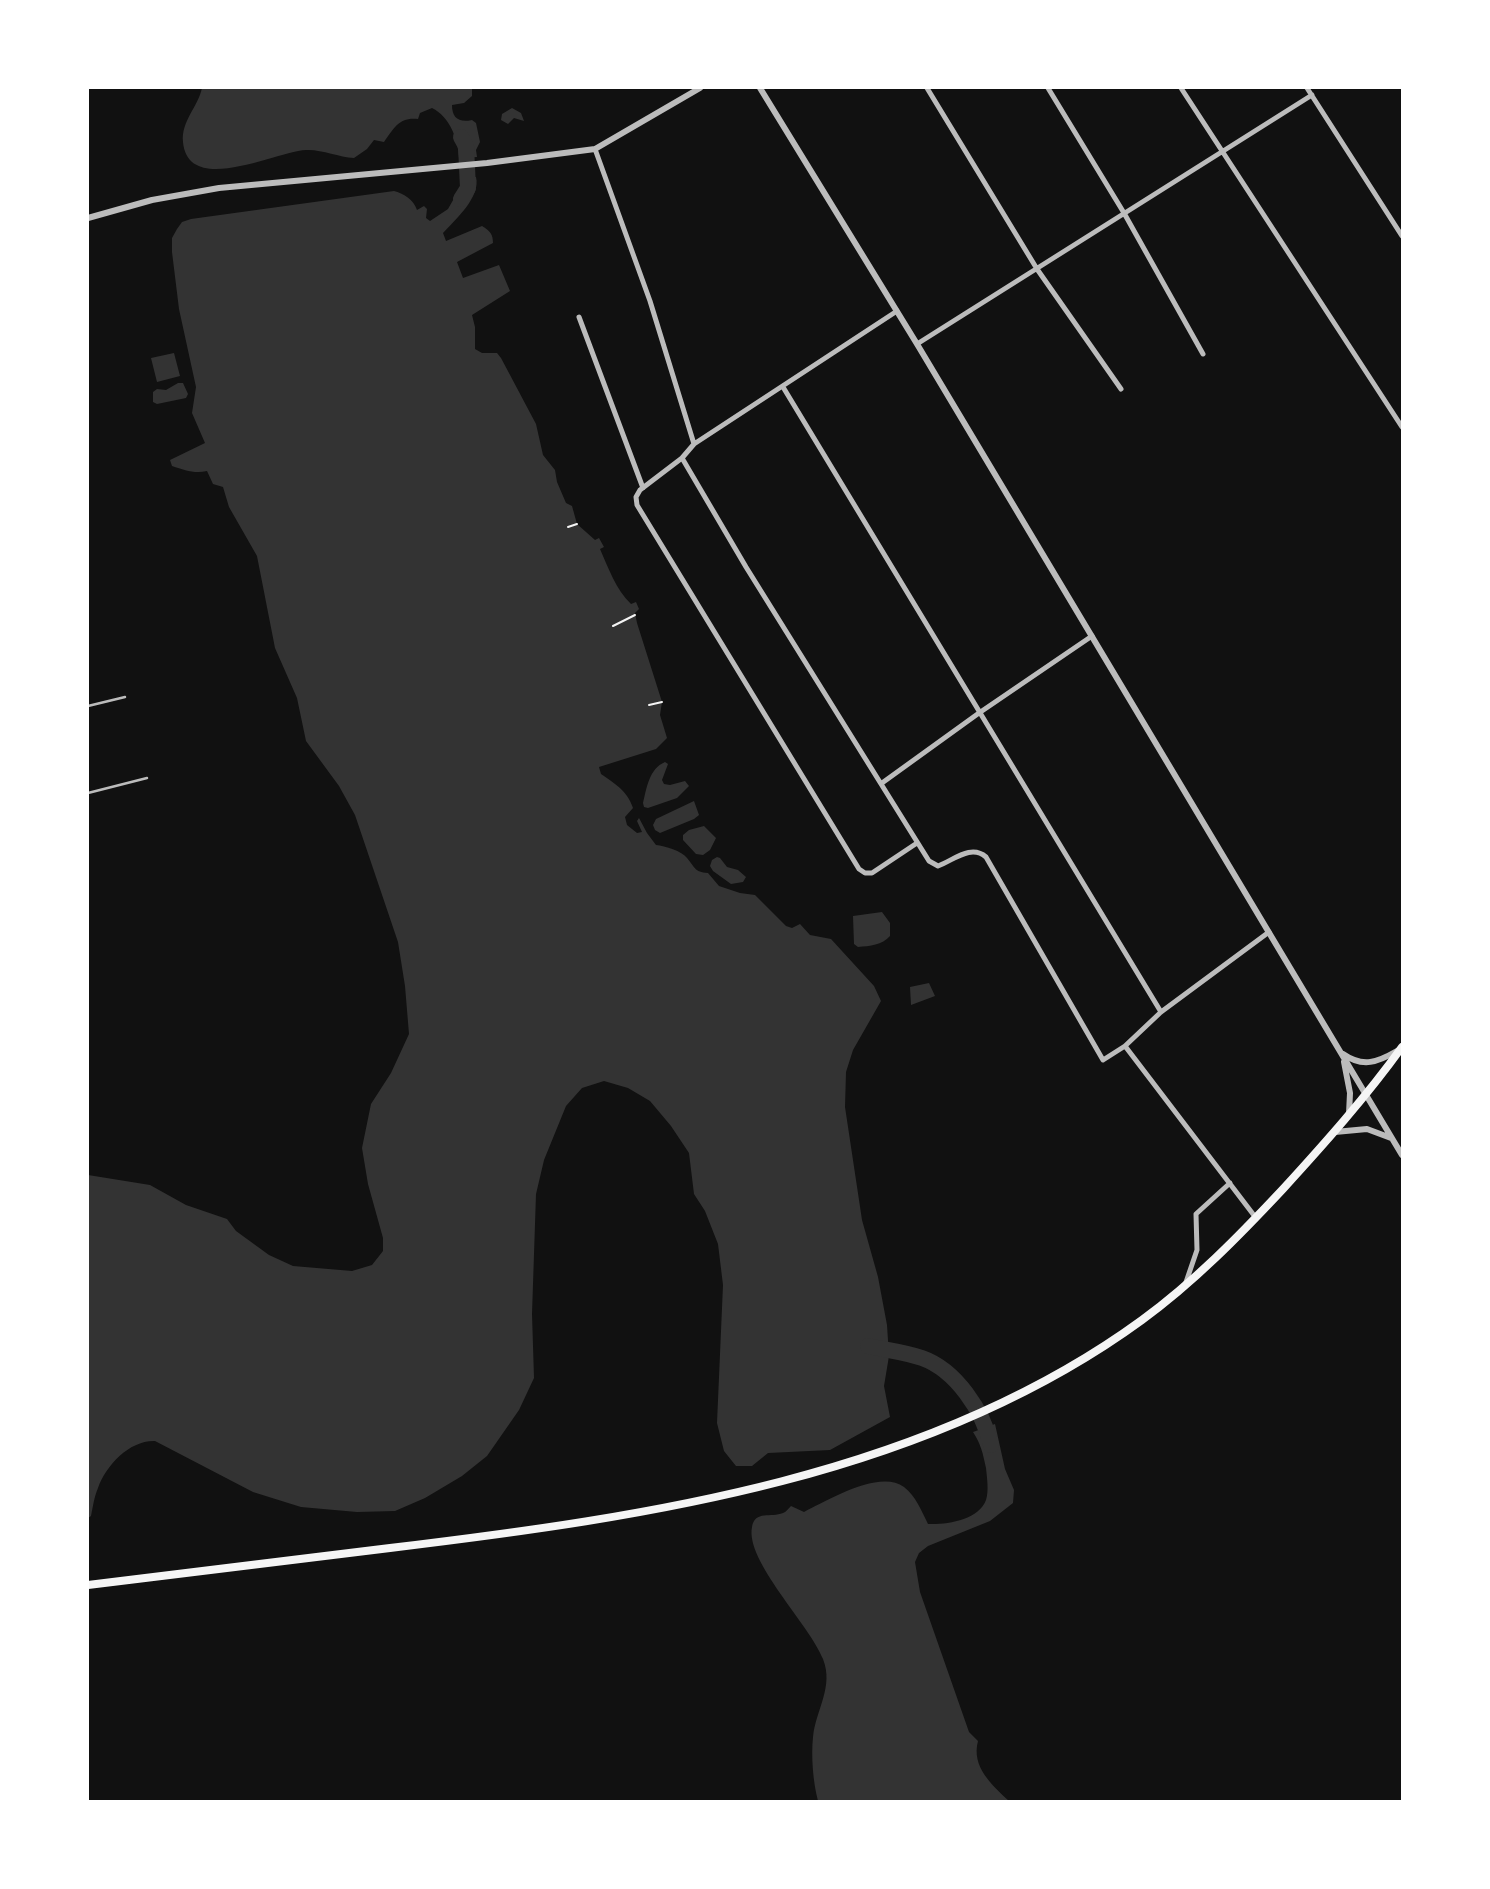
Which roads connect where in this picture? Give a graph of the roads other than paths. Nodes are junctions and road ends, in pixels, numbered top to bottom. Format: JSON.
{"nodes":[{"id":1,"x":700,"y":88,"type":"edge"},
{"id":2,"x":760,"y":88,"type":"edge"},
{"id":3,"x":927,"y":88,"type":"edge"},
{"id":4,"x":1048,"y":88,"type":"edge"},
{"id":5,"x":1181,"y":88,"type":"edge"},
{"id":6,"x":1307,"y":88,"type":"edge"},
{"id":7,"x":1312,"y":95,"type":"junction"},
{"id":8,"x":595,"y":149,"type":"junction"},
{"id":9,"x":1223,"y":151,"type":"junction"},
{"id":10,"x":1124,"y":213,"type":"junction"},
{"id":11,"x":88,"y":218,"type":"edge"},
{"id":12,"x":1402,"y":236,"type":"edge"},
{"id":13,"x":1037,"y":269,"type":"junction"},
{"id":14,"x":897,"y":312,"type":"junction"},
{"id":15,"x":579,"y":317,"type":"dead end"},
{"id":16,"x":917,"y":344,"type":"junction"},
{"id":17,"x":1203,"y":354,"type":"dead end"},
{"id":18,"x":783,"y":387,"type":"junction"},
{"id":19,"x":1121,"y":389,"type":"dead end"},
{"id":20,"x":1402,"y":427,"type":"edge"},
{"id":21,"x":694,"y":444,"type":"junction"},
{"id":22,"x":682,"y":458,"type":"junction"},
{"id":23,"x":643,"y":488,"type":"junction"},
{"id":24,"x":1092,"y":636,"type":"junction"},
{"id":25,"x":125,"y":697,"type":"dead end"},
{"id":26,"x":88,"y":706,"type":"edge"},
{"id":27,"x":979,"y":713,"type":"junction"},
{"id":28,"x":148,"y":778,"type":"dead end"},
{"id":29,"x":882,"y":783,"type":"junction"},
{"id":30,"x":88,"y":793,"type":"edge"},
{"id":31,"x":917,"y":843,"type":"junction"},
{"id":32,"x":1269,"y":932,"type":"junction"},
{"id":33,"x":1161,"y":1012,"type":"junction"},
{"id":34,"x":1125,"y":1046,"type":"junction"},
{"id":35,"x":1402,"y":1048,"type":"edge"},
{"id":36,"x":1342,"y":1054,"type":"junction"},
{"id":37,"x":1367,"y":1095,"type":"junction"},
{"id":38,"x":1349,"y":1115,"type":"junction"},
{"id":39,"x":1335,"y":1132,"type":"junction"},
{"id":40,"x":1393,"y":1139,"type":"junction"},
{"id":41,"x":1402,"y":1155,"type":"edge"},
{"id":42,"x":1230,"y":1183,"type":"junction"},
{"id":43,"x":1256,"y":1218,"type":"junction"},
{"id":44,"x":1184,"y":1288,"type":"junction"},
{"id":45,"x":88,"y":1585,"type":"edge"}],
"edges":[{"from":1,"to":8,"type":"street"},
{"from":2,"to":14,"type":"street"},
{"from":3,"to":13,"type":"street"},
{"from":4,"to":10,"type":"street"},
{"from":5,"to":9,"type":"street"},
{"from":6,"to":7,"type":"street"},
{"from":7,"to":9,"type":"street"},
{"from":7,"to":12,"type":"street"},
{"from":8,"to":11,"type":"street"},
{"from":8,"to":21,"type":"street"},
{"from":9,"to":10,"type":"street"},
{"from":9,"to":20,"type":"street"},
{"from":10,"to":13,"type":"street"},
{"from":10,"to":17,"type":"street"},
{"from":13,"to":16,"type":"street"},
{"from":13,"to":19,"type":"street"},
{"from":14,"to":16,"type":"street"},
{"from":14,"to":18,"type":"street"},
{"from":15,"to":23,"type":"street"},
{"from":16,"to":24,"type":"street"},
{"from":18,"to":21,"type":"street"},
{"from":18,"to":27,"type":"street"},
{"from":21,"to":22,"type":"street"},
{"from":22,"to":23,"type":"street"},
{"from":22,"to":29,"type":"street"},
{"from":23,"to":31,"type":"street"},
{"from":24,"to":27,"type":"street"},
{"from":24,"to":32,"type":"street"},
{"from":25,"to":26,"type":"lane"},
{"from":27,"to":29,"type":"street"},
{"from":27,"to":33,"type":"street"},
{"from":28,"to":30,"type":"lane"},
{"from":29,"to":31,"type":"street"},
{"from":31,"to":34,"type":"street"},
{"from":32,"to":33,"type":"street"},
{"from":32,"to":36,"type":"street"},
{"from":33,"to":34,"type":"street"},
{"from":34,"to":42,"type":"street"},
{"from":35,"to":36,"type":"street"},
{"from":35,"to":37,"type":"main road"},
{"from":36,"to":37,"type":"street"},
{"from":36,"to":38,"type":"street"},
{"from":37,"to":38,"type":"main road"},
{"from":37,"to":40,"type":"street"},
{"from":38,"to":39,"type":"main road"},
{"from":39,"to":40,"type":"street"},
{"from":39,"to":43,"type":"main road"},
{"from":40,"to":41,"type":"street"},
{"from":42,"to":43,"type":"street"},
{"from":42,"to":44,"type":"street"},
{"from":43,"to":44,"type":"main road"},
{"from":44,"to":45,"type":"main road"}]}
